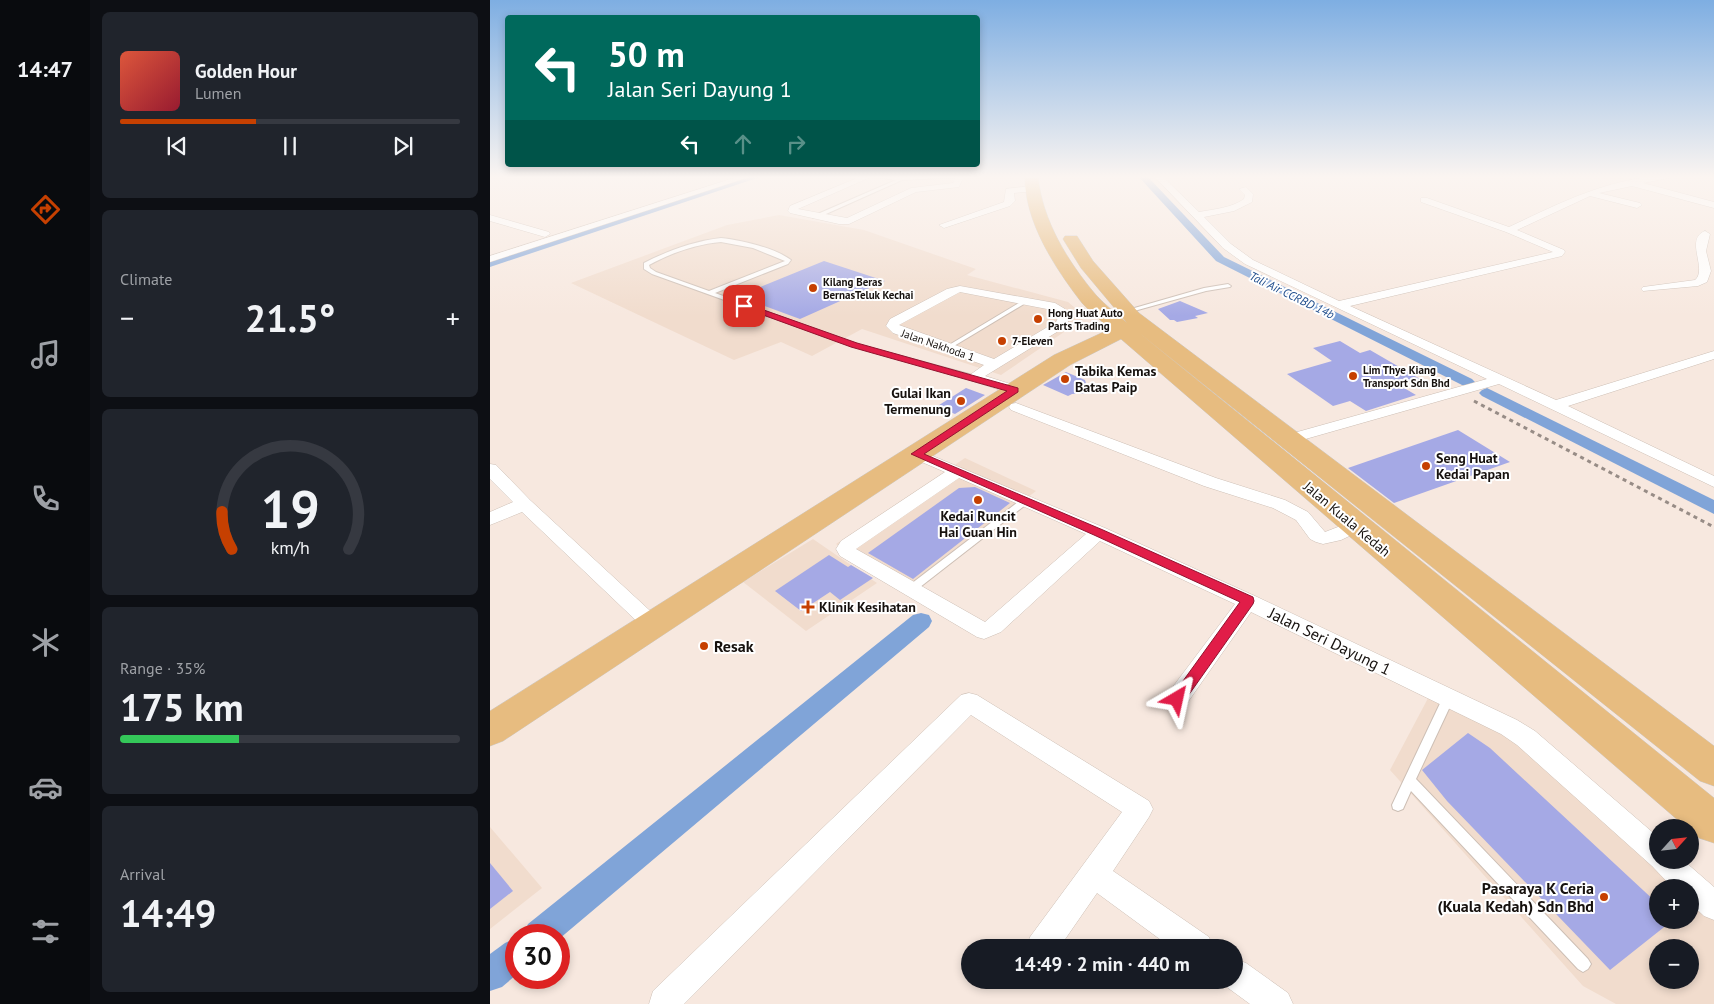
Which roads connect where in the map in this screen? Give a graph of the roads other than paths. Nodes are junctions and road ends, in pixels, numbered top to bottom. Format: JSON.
{"nodes":[{"id":1,"x":507,"y":223,"type":"edge"},
{"id":2,"x":582,"y":223,"type":"edge"},
{"id":3,"x":597,"y":223,"type":"edge"},
{"id":4,"x":950,"y":223,"type":"edge"},
{"id":5,"x":1043,"y":223,"type":"edge"},
{"id":6,"x":1061,"y":223,"type":"edge"},
{"id":7,"x":1205,"y":223,"type":"edge"},
{"id":8,"x":1489,"y":223,"type":"edge"},
{"id":9,"x":1524,"y":223,"type":"edge"},
{"id":10,"x":944,"y":225,"type":"dead end"},
{"id":11,"x":1509,"y":230,"type":"junction"},
{"id":12,"x":1711,"y":233,"type":"edge"},
{"id":13,"x":545,"y":234,"type":"junction"},
{"id":14,"x":493,"y":255,"type":"edge"},
{"id":15,"x":1228,"y":286,"type":"dead end"},
{"id":16,"x":1647,"y":289,"type":"dead end"},
{"id":17,"x":710,"y":294,"type":"junction"},
{"id":18,"x":1090,"y":300,"type":"junction"},
{"id":19,"x":1026,"y":301,"type":"junction"},
{"id":20,"x":1338,"y":305,"type":"junction"},
{"id":21,"x":1128,"y":321,"type":"junction"},
{"id":22,"x":1091,"y":339,"type":"junction"},
{"id":23,"x":947,"y":348,"type":"junction"},
{"id":24,"x":1714,"y":355,"type":"edge"},
{"id":25,"x":1154,"y":358,"type":"junction"},
{"id":26,"x":994,"y":364,"type":"junction"},
{"id":27,"x":974,"y":377,"type":"junction"},
{"id":28,"x":1499,"y":380,"type":"junction"},
{"id":29,"x":1016,"y":399,"type":"junction"},
{"id":30,"x":1555,"y":404,"type":"junction"},
{"id":31,"x":1289,"y":438,"type":"junction"},
{"id":32,"x":916,"y":454,"type":"junction"},
{"id":33,"x":490,"y":469,"type":"edge"},
{"id":34,"x":958,"y":471,"type":"junction"},
{"id":35,"x":1714,"y":482,"type":"edge"},
{"id":36,"x":1025,"y":500,"type":"junction"},
{"id":37,"x":524,"y":504,"type":"junction"},
{"id":38,"x":490,"y":519,"type":"edge"},
{"id":39,"x":1356,"y":526,"type":"junction"},
{"id":40,"x":1099,"y":532,"type":"junction"},
{"id":41,"x":911,"y":589,"type":"junction"},
{"id":42,"x":1248,"y":601,"type":"junction"},
{"id":43,"x":653,"y":625,"type":"junction"},
{"id":44,"x":1448,"y":698,"type":"junction"},
{"id":45,"x":1177,"y":699,"type":"dead end"},
{"id":46,"x":490,"y":730,"type":"edge"},
{"id":47,"x":1714,"y":769,"type":"edge"},
{"id":48,"x":1409,"y":780,"type":"junction"},
{"id":49,"x":1398,"y":805,"type":"dead end"},
{"id":50,"x":1714,"y":824,"type":"edge"},
{"id":51,"x":1649,"y":847,"type":"edge"},
{"id":52,"x":1673,"y":869,"type":"edge"},
{"id":53,"x":1094,"y":874,"type":"junction"},
{"id":54,"x":1714,"y":906,"type":"edge"},
{"id":55,"x":1047,"y":939,"type":"edge"},
{"id":56,"x":1185,"y":939,"type":"edge"},
{"id":57,"x":1583,"y":964,"type":"dead end"},
{"id":58,"x":1243,"y":980,"type":"edge"},
{"id":59,"x":664,"y":1002,"type":"dead end"},
{"id":60,"x":1277,"y":1004,"type":"edge"}],
"edges":[{"from":1,"to":13,"type":"street"},
{"from":2,"to":13,"type":"street"},
{"from":3,"to":14,"type":"street"},
{"from":4,"to":10,"type":"street"},
{"from":5,"to":18,"type":"main road","name":"Jalan Kuala Kedah"},
{"from":6,"to":21,"type":"main road","name":"Jalan Kuala Kedah"},
{"from":7,"to":20,"type":"street"},
{"from":8,"to":11,"type":"street"},
{"from":9,"to":11,"type":"street"},
{"from":11,"to":20,"type":"street"},
{"from":12,"to":16,"type":"street"},
{"from":13,"to":14,"type":"street"},
{"from":15,"to":21,"type":"lane"},
{"from":17,"to":17,"type":"lane"},
{"from":17,"to":27,"type":"lane"},
{"from":18,"to":21,"type":"main road","name":"Jalan Kuala Kedah"},
{"from":18,"to":22,"type":"main road"},
{"from":19,"to":23,"type":"lane"},
{"from":19,"to":23,"type":"street","name":"Jalan Nakhoda 1"},
{"from":19,"to":26,"type":"street"},
{"from":20,"to":28,"type":"street"},
{"from":21,"to":22,"type":"main road"},
{"from":21,"to":25,"type":"main road","name":"Jalan Kuala Kedah"},
{"from":21,"to":31,"type":"main road","name":"Jalan Kuala Kedah"},
{"from":22,"to":25,"type":"main road"},
{"from":22,"to":29,"type":"main road"},
{"from":23,"to":26,"type":"street","name":"Jalan Nakhoda 1"},
{"from":24,"to":30,"type":"street"},
{"from":25,"to":39,"type":"main road","name":"Jalan Kuala Kedah"},
{"from":26,"to":27,"type":"street"},
{"from":27,"to":29,"type":"street"},
{"from":28,"to":30,"type":"street"},
{"from":28,"to":31,"type":"street"},
{"from":29,"to":32,"type":"main road"},
{"from":29,"to":39,"type":"street"},
{"from":30,"to":35,"type":"street"},
{"from":31,"to":47,"type":"main road","name":"Jalan Kuala Kedah"},
{"from":32,"to":34,"type":"street","name":"Jalan Seri Dayung 1"},
{"from":32,"to":43,"type":"main road"},
{"from":33,"to":37,"type":"street"},
{"from":34,"to":36,"type":"street","name":"Jalan Seri Dayung 1"},
{"from":34,"to":41,"type":"street"},
{"from":36,"to":40,"type":"street","name":"Jalan Seri Dayung 1"},
{"from":36,"to":41,"type":"lane"},
{"from":37,"to":38,"type":"street"},
{"from":37,"to":43,"type":"street"},
{"from":39,"to":50,"type":"main road","name":"Jalan Kuala Kedah"},
{"from":40,"to":41,"type":"street"},
{"from":40,"to":42,"type":"street","name":"Jalan Seri Dayung 1"},
{"from":42,"to":44,"type":"street","name":"Jalan Seri Dayung 1"},
{"from":42,"to":45,"type":"street"},
{"from":43,"to":46,"type":"main road"},
{"from":44,"to":48,"type":"lane"},
{"from":44,"to":51,"type":"street","name":"Jalan Seri Dayung 1"},
{"from":48,"to":49,"type":"lane"},
{"from":48,"to":57,"type":"lane"},
{"from":52,"to":54,"type":"street"},
{"from":53,"to":55,"type":"street"},
{"from":53,"to":56,"type":"street"},
{"from":53,"to":59,"type":"street"},
{"from":58,"to":60,"type":"street"}]}
